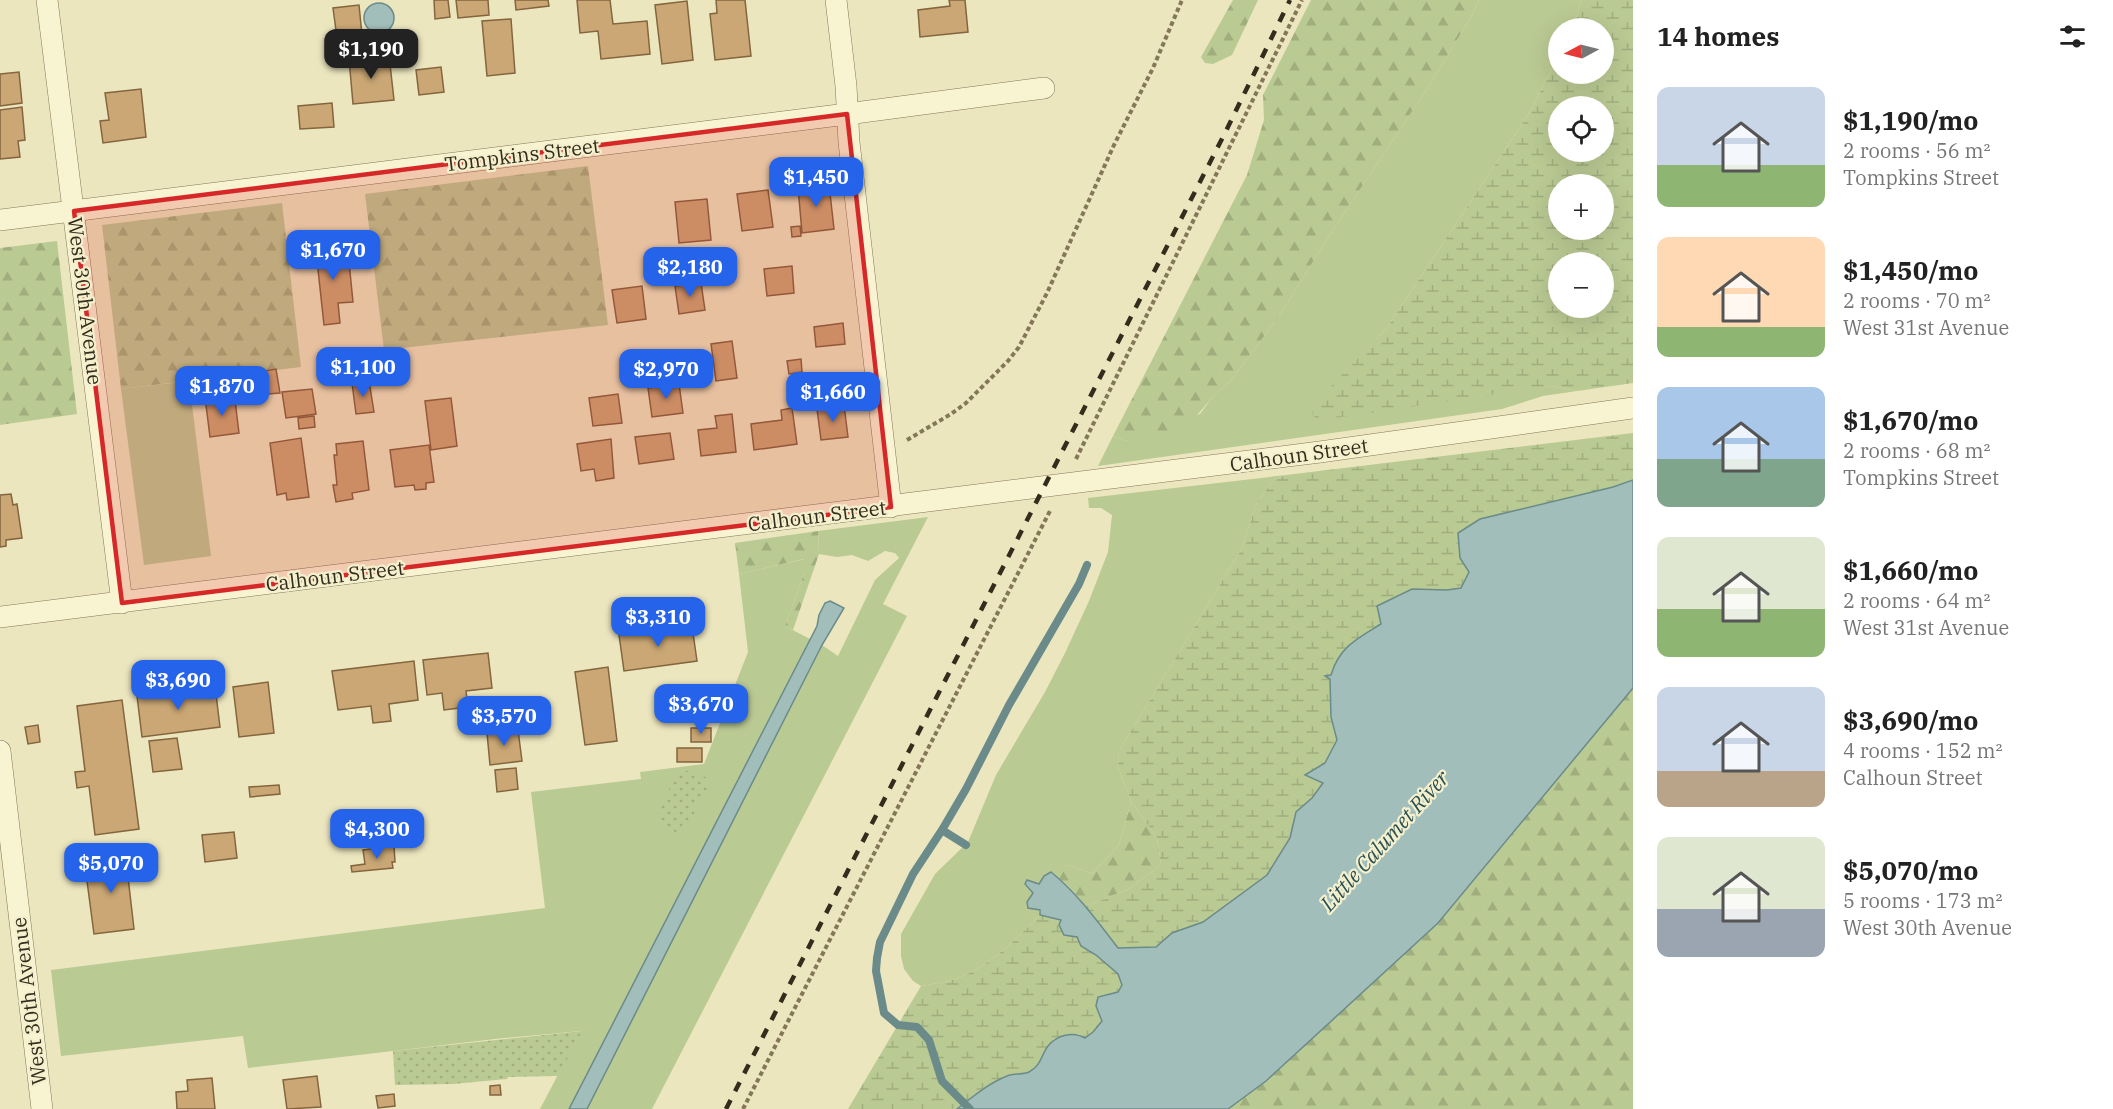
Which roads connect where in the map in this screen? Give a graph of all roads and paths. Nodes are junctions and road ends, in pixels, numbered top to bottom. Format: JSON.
{"nodes":[{"id":1,"x":47,"y":0,"type":"edge"},
{"id":2,"x":836,"y":0,"type":"edge"},
{"id":3,"x":1182,"y":0,"type":"edge"},
{"id":4,"x":1302,"y":0,"type":"edge"},
{"id":5,"x":1044,"y":88,"type":"dead end"},
{"id":6,"x":847,"y":114,"type":"junction"},
{"id":7,"x":74,"y":211,"type":"junction"},
{"id":8,"x":0,"y":220,"type":"edge"},
{"id":9,"x":1633,"y":408,"type":"edge"},
{"id":10,"x":884,"y":450,"type":"junction"},
{"id":11,"x":1063,"y":485,"type":"junction"},
{"id":12,"x":891,"y":507,"type":"junction"},
{"id":13,"x":122,"y":603,"type":"junction"},
{"id":14,"x":0,"y":617,"type":"edge"},
{"id":15,"x":0,"y":751,"type":"edge"},
{"id":16,"x":42,"y":1109,"type":"edge"},
{"id":17,"x":743,"y":1109,"type":"edge"}],
"edges":[{"from":1,"to":7,"type":"street","name":"West 30th Avenue"},
{"from":2,"to":6,"type":"street"},
{"from":3,"to":10,"type":"path"},
{"from":4,"to":11,"type":"path"},
{"from":5,"to":6,"type":"street","name":"Tompkins Street"},
{"from":6,"to":7,"type":"street","name":"Tompkins Street"},
{"from":6,"to":10,"type":"street"},
{"from":7,"to":8,"type":"street","name":"Tompkins Street"},
{"from":7,"to":13,"type":"street","name":"West 30th Avenue"},
{"from":9,"to":11,"type":"street","name":"Calhoun Street"},
{"from":10,"to":12,"type":"street"},
{"from":11,"to":12,"type":"street","name":"Calhoun Street"},
{"from":11,"to":17,"type":"path"},
{"from":12,"to":13,"type":"street","name":"Calhoun Street"},
{"from":13,"to":14,"type":"street","name":"Calhoun Street"},
{"from":15,"to":16,"type":"street","name":"West 30th Avenue"}]}
